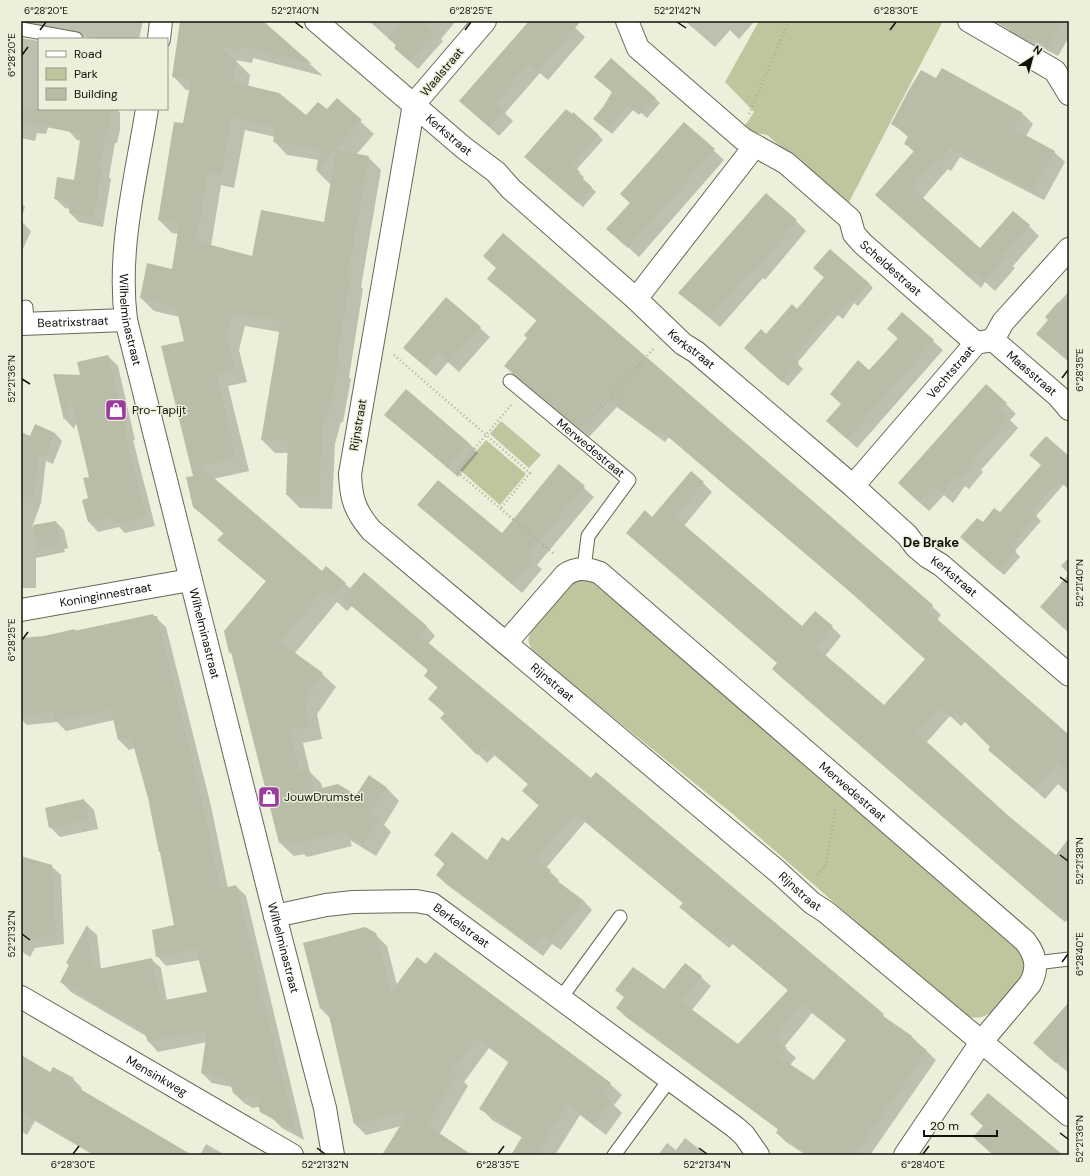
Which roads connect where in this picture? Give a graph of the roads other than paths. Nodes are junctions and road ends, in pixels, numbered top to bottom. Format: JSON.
{"nodes":[{"id":1,"x":161,"y":21,"type":"edge"},
{"id":2,"x":316,"y":21,"type":"edge"},
{"id":3,"x":485,"y":21,"type":"edge"},
{"id":4,"x":627,"y":21,"type":"edge"},
{"id":5,"x":969,"y":21,"type":"edge"},
{"id":6,"x":21,"y":29,"type":"edge"},
{"id":7,"x":70,"y":38,"type":"edge"},
{"id":8,"x":158,"y":38,"type":"edge"},
{"id":9,"x":1069,"y":94,"type":"edge"},
{"id":10,"x":414,"y":104,"type":"junction"},
{"id":11,"x":147,"y":110,"type":"edge"},
{"id":12,"x":749,"y":143,"type":"junction"},
{"id":13,"x":1069,"y":249,"type":"edge"},
{"id":14,"x":636,"y":299,"type":"junction"},
{"id":15,"x":25,"y":318,"type":"edge"},
{"id":16,"x":126,"y":320,"type":"junction"},
{"id":17,"x":984,"y":342,"type":"junction"},
{"id":18,"x":510,"y":381,"type":"dead end"},
{"id":19,"x":1069,"y":409,"type":"edge"},
{"id":20,"x":853,"y":486,"type":"junction"},
{"id":21,"x":577,"y":570,"type":"junction"},
{"id":22,"x":190,"y":580,"type":"junction"},
{"id":23,"x":21,"y":610,"type":"edge"},
{"id":24,"x":506,"y":643,"type":"junction"},
{"id":25,"x":1067,"y":668,"type":"edge"},
{"id":26,"x":275,"y":916,"type":"junction"},
{"id":27,"x":620,"y":917,"type":"dead end"},
{"id":28,"x":1069,"y":959,"type":"edge"},
{"id":29,"x":1036,"y":963,"type":"junction"},
{"id":30,"x":21,"y":997,"type":"edge"},
{"id":31,"x":561,"y":998,"type":"junction"},
{"id":32,"x":982,"y":1041,"type":"junction"},
{"id":33,"x":670,"y":1079,"type":"junction"},
{"id":34,"x":1069,"y":1115,"type":"edge"},
{"id":35,"x":292,"y":1155,"type":"edge"},
{"id":36,"x":333,"y":1155,"type":"edge"},
{"id":37,"x":614,"y":1155,"type":"edge"},
{"id":38,"x":758,"y":1155,"type":"edge"},
{"id":39,"x":905,"y":1155,"type":"edge"}],
"edges":[{"from":1,"to":8,"type":"street"},
{"from":2,"to":10,"type":"street","name":"Kerkstraat"},
{"from":3,"to":10,"type":"street","name":"Waalstraat"},
{"from":4,"to":12,"type":"street","name":"Scheldestraat"},
{"from":5,"to":9,"type":"street"},
{"from":6,"to":7,"type":"lane"},
{"from":10,"to":14,"type":"street","name":"Kerkstraat"},
{"from":10,"to":24,"type":"street","name":"Rijnstraat"},
{"from":11,"to":16,"type":"street","name":"Wilhelminastraat"},
{"from":12,"to":14,"type":"street"},
{"from":12,"to":17,"type":"street","name":"Scheldestraat"},
{"from":13,"to":17,"type":"street","name":"Vechtstraat"},
{"from":14,"to":20,"type":"street","name":"Kerkstraat"},
{"from":15,"to":16,"type":"street","name":"Beatrixstraat"},
{"from":16,"to":22,"type":"street","name":"Wilhelminastraat"},
{"from":17,"to":19,"type":"street","name":"Maasstraat"},
{"from":17,"to":20,"type":"street","name":"Vechtstraat"},
{"from":18,"to":21,"type":"lane","name":"Merwedestraat"},
{"from":20,"to":25,"type":"street","name":"Kerkstraat"},
{"from":21,"to":24,"type":"street"},
{"from":21,"to":29,"type":"street","name":"Merwedestraat"},
{"from":22,"to":23,"type":"street","name":"Koninginnestraat"},
{"from":22,"to":26,"type":"street","name":"Wilhelminastraat"},
{"from":24,"to":32,"type":"street","name":"Rijnstraat"},
{"from":26,"to":31,"type":"street","name":"Berkelstraat"},
{"from":26,"to":36,"type":"street","name":"Wilhelminastraat"},
{"from":27,"to":31,"type":"lane"},
{"from":28,"to":29,"type":"lane"},
{"from":29,"to":32,"type":"street"},
{"from":30,"to":35,"type":"street","name":"Mensinkweg"},
{"from":31,"to":33,"type":"street","name":"Berkelstraat"},
{"from":32,"to":34,"type":"street","name":"Rijnstraat"},
{"from":32,"to":39,"type":"street"},
{"from":33,"to":37,"type":"lane"},
{"from":33,"to":38,"type":"street","name":"Berkelstraat"}]}
